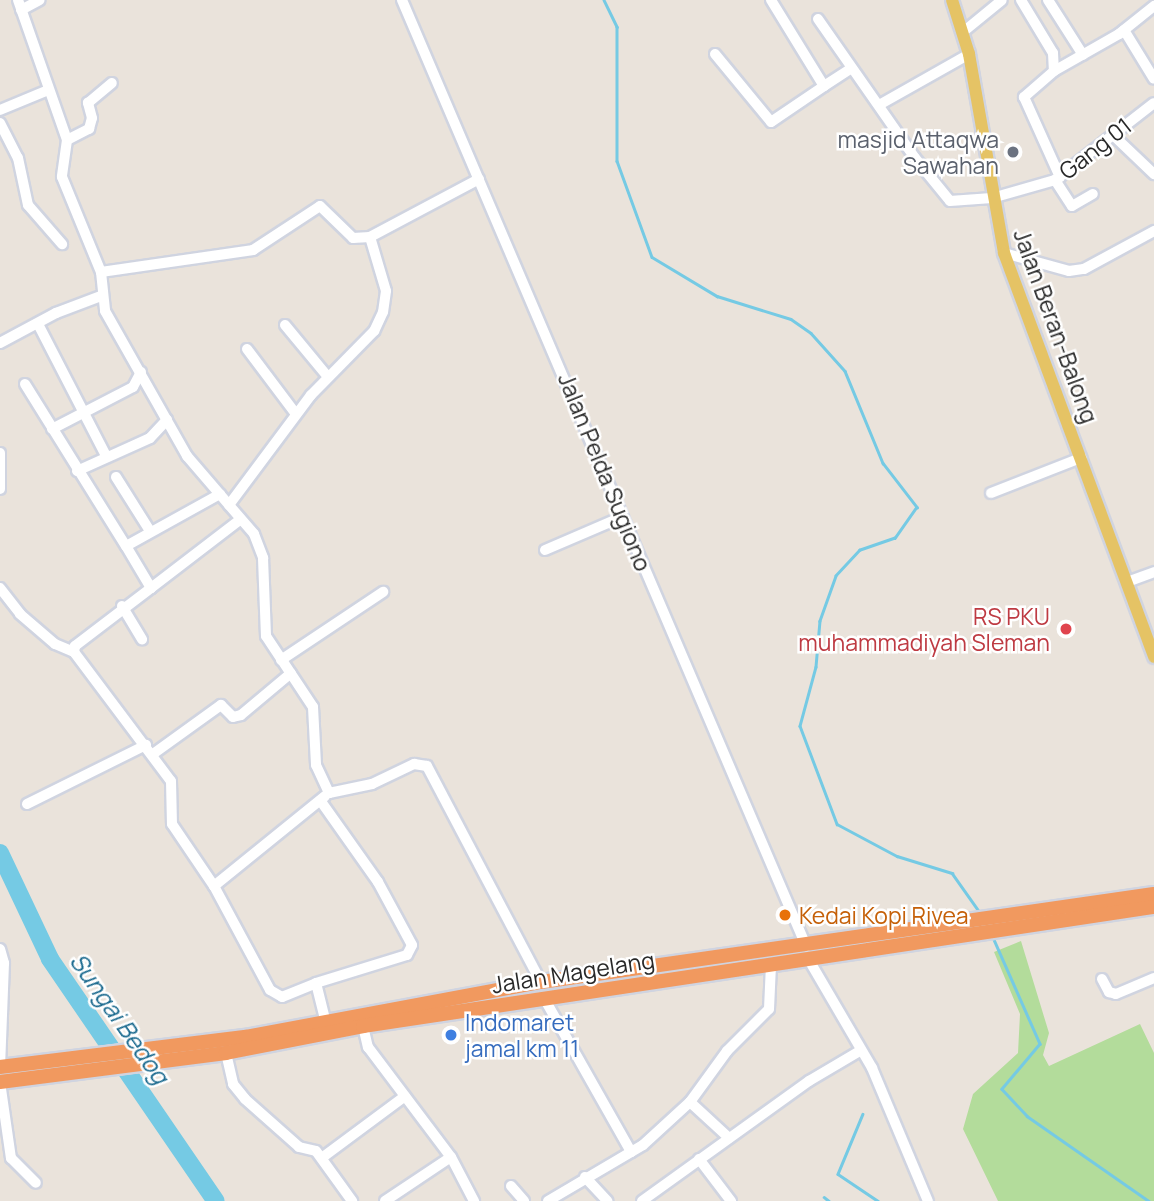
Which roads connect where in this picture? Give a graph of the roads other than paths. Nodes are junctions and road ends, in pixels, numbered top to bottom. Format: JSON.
{"nodes":[{"id":1,"x":40,"y":0,"type":"edge"},
{"id":2,"x":401,"y":0,"type":"edge"},
{"id":3,"x":771,"y":0,"type":"edge"},
{"id":4,"x":952,"y":0,"type":"edge"},
{"id":5,"x":1002,"y":0,"type":"edge"},
{"id":6,"x":1021,"y":0,"type":"edge"},
{"id":7,"x":1048,"y":0,"type":"edge"},
{"id":8,"x":20,"y":5,"type":"edge"},
{"id":9,"x":1154,"y":6,"type":"edge"},
{"id":10,"x":818,"y":19,"type":"dead end"},
{"id":11,"x":1124,"y":30,"type":"junction"},
{"id":12,"x":964,"y":32,"type":"junction"},
{"id":13,"x":715,"y":54,"type":"dead end"},
{"id":14,"x":969,"y":54,"type":"junction"},
{"id":15,"x":1083,"y":55,"type":"junction"},
{"id":16,"x":849,"y":69,"type":"junction"},
{"id":17,"x":1054,"y":71,"type":"junction"},
{"id":18,"x":1154,"y":79,"type":"edge"},
{"id":19,"x":112,"y":83,"type":"dead end"},
{"id":20,"x":824,"y":86,"type":"junction"},
{"id":21,"x":48,"y":90,"type":"junction"},
{"id":22,"x":1154,"y":103,"type":"edge"},
{"id":23,"x":879,"y":105,"type":"junction"},
{"id":24,"x":0,"y":110,"type":"edge"},
{"id":25,"x":0,"y":123,"type":"edge"},
{"id":26,"x":1113,"y":135,"type":"junction"},
{"id":27,"x":67,"y":140,"type":"junction"},
{"id":28,"x":1154,"y":174,"type":"edge"},
{"id":29,"x":1057,"y":178,"type":"junction"},
{"id":30,"x":479,"y":179,"type":"junction"},
{"id":31,"x":1093,"y":194,"type":"dead end"},
{"id":32,"x":992,"y":198,"type":"junction"},
{"id":33,"x":1154,"y":231,"type":"edge"},
{"id":34,"x":370,"y":237,"type":"junction"},
{"id":35,"x":62,"y":244,"type":"dead end"},
{"id":36,"x":1004,"y":253,"type":"junction"},
{"id":37,"x":100,"y":272,"type":"junction"},
{"id":38,"x":101,"y":296,"type":"junction"},
{"id":39,"x":38,"y":324,"type":"junction"},
{"id":40,"x":285,"y":325,"type":"dead end"},
{"id":41,"x":0,"y":342,"type":"edge"},
{"id":42,"x":247,"y":349,"type":"dead end"},
{"id":43,"x":141,"y":372,"type":"junction"},
{"id":44,"x":328,"y":377,"type":"junction"},
{"id":45,"x":25,"y":384,"type":"dead end"},
{"id":46,"x":85,"y":412,"type":"junction"},
{"id":47,"x":296,"y":414,"type":"junction"},
{"id":48,"x":167,"y":420,"type":"junction"},
{"id":49,"x":52,"y":429,"type":"junction"},
{"id":50,"x":0,"y":453,"type":"edge"},
{"id":51,"x":106,"y":456,"type":"junction"},
{"id":52,"x":1081,"y":458,"type":"junction"},
{"id":53,"x":77,"y":471,"type":"junction"},
{"id":54,"x":116,"y":477,"type":"dead end"},
{"id":55,"x":0,"y":489,"type":"edge"},
{"id":56,"x":991,"y":493,"type":"dead end"},
{"id":57,"x":220,"y":494,"type":"junction"},
{"id":58,"x":229,"y":505,"type":"junction"},
{"id":59,"x":622,"y":517,"type":"junction"},
{"id":60,"x":241,"y":519,"type":"junction"},
{"id":61,"x":150,"y":531,"type":"junction"},
{"id":62,"x":126,"y":546,"type":"junction"},
{"id":63,"x":545,"y":550,"type":"dead end"},
{"id":64,"x":1154,"y":572,"type":"edge"},
{"id":65,"x":1126,"y":582,"type":"junction"},
{"id":66,"x":0,"y":588,"type":"edge"},
{"id":67,"x":151,"y":588,"type":"junction"},
{"id":68,"x":383,"y":592,"type":"dead end"},
{"id":69,"x":122,"y":606,"type":"junction"},
{"id":70,"x":142,"y":639,"type":"dead end"},
{"id":71,"x":74,"y":652,"type":"junction"},
{"id":72,"x":1154,"y":657,"type":"edge"},
{"id":73,"x":281,"y":660,"type":"junction"},
{"id":74,"x":291,"y":673,"type":"junction"},
{"id":75,"x":146,"y":745,"type":"junction"},
{"id":76,"x":153,"y":754,"type":"junction"},
{"id":77,"x":329,"y":793,"type":"junction"},
{"id":78,"x":320,"y":800,"type":"junction"},
{"id":79,"x":27,"y":804,"type":"dead end"},
{"id":80,"x":214,"y":886,"type":"junction"},
{"id":81,"x":1154,"y":894,"type":"edge"},
{"id":82,"x":1154,"y":907,"type":"edge"},
{"id":83,"x":0,"y":949,"type":"edge"},
{"id":84,"x":807,"y":953,"type":"junction"},
{"id":85,"x":771,"y":965,"type":"junction"},
{"id":86,"x":1154,"y":978,"type":"edge"},
{"id":87,"x":1102,"y":979,"type":"dead end"},
{"id":88,"x":541,"y":982,"type":"junction"},
{"id":89,"x":316,"y":983,"type":"junction"},
{"id":90,"x":493,"y":992,"type":"junction"},
{"id":91,"x":544,"y":998,"type":"junction"},
{"id":92,"x":496,"y":1006,"type":"junction"},
{"id":93,"x":325,"y":1020,"type":"junction"},
{"id":94,"x":363,"y":1026,"type":"junction"},
{"id":95,"x":858,"y":1052,"type":"junction"},
{"id":96,"x":226,"y":1053,"type":"junction"},
{"id":97,"x":146,"y":1057,"type":"junction"},
{"id":98,"x":88,"y":1065,"type":"junction"},
{"id":99,"x":0,"y":1067,"type":"edge"},
{"id":100,"x":0,"y":1082,"type":"edge"},
{"id":101,"x":405,"y":1096,"type":"junction"},
{"id":102,"x":690,"y":1102,"type":"junction"},
{"id":103,"x":729,"y":1138,"type":"junction"},
{"id":104,"x":631,"y":1152,"type":"junction"},
{"id":105,"x":323,"y":1157,"type":"junction"},
{"id":106,"x":451,"y":1157,"type":"junction"},
{"id":107,"x":699,"y":1159,"type":"junction"},
{"id":108,"x":585,"y":1177,"type":"junction"},
{"id":109,"x":36,"y":1183,"type":"dead end"},
{"id":110,"x":511,"y":1185,"type":"dead end"},
{"id":111,"x":352,"y":1201,"type":"edge"},
{"id":112,"x":385,"y":1201,"type":"edge"},
{"id":113,"x":474,"y":1201,"type":"edge"},
{"id":114,"x":524,"y":1201,"type":"edge"},
{"id":115,"x":548,"y":1201,"type":"edge"},
{"id":116,"x":607,"y":1201,"type":"edge"},
{"id":117,"x":642,"y":1201,"type":"edge"},
{"id":118,"x":731,"y":1201,"type":"edge"},
{"id":119,"x":928,"y":1201,"type":"edge"}],
"edges":[{"from":1,"to":8,"type":"street"},
{"from":2,"to":30,"type":"street","name":"Jalan Pelda Sugiono"},
{"from":3,"to":20,"type":"street"},
{"from":4,"to":12,"type":"main road","name":"Jalan Beran-Balong"},
{"from":5,"to":12,"type":"street"},
{"from":6,"to":17,"type":"street"},
{"from":7,"to":15,"type":"street"},
{"from":8,"to":21,"type":"street"},
{"from":9,"to":11,"type":"street"},
{"from":10,"to":16,"type":"street","name":"Gang 01"},
{"from":11,"to":15,"type":"street"},
{"from":11,"to":18,"type":"street"},
{"from":12,"to":14,"type":"main road","name":"Jalan Beran-Balong"},
{"from":13,"to":20,"type":"street"},
{"from":14,"to":23,"type":"street"},
{"from":14,"to":32,"type":"main road","name":"Jalan Beran-Balong"},
{"from":15,"to":17,"type":"street"},
{"from":16,"to":20,"type":"street"},
{"from":16,"to":23,"type":"street","name":"Gang 01"},
{"from":17,"to":29,"type":"street"},
{"from":19,"to":27,"type":"street"},
{"from":21,"to":24,"type":"street"},
{"from":21,"to":27,"type":"street"},
{"from":22,"to":26,"type":"street","name":"Gang 01"},
{"from":23,"to":32,"type":"street","name":"Gang 01"},
{"from":25,"to":35,"type":"street"},
{"from":26,"to":28,"type":"street"},
{"from":26,"to":29,"type":"street","name":"Gang 01"},
{"from":27,"to":37,"type":"street"},
{"from":29,"to":31,"type":"street"},
{"from":29,"to":32,"type":"street","name":"Gang 01"},
{"from":30,"to":34,"type":"street"},
{"from":30,"to":59,"type":"street","name":"Jalan Pelda Sugiono"},
{"from":32,"to":36,"type":"main road","name":"Jalan Beran-Balong"},
{"from":33,"to":36,"type":"street"},
{"from":34,"to":37,"type":"street"},
{"from":34,"to":44,"type":"street"},
{"from":36,"to":52,"type":"main road","name":"Jalan Beran-Balong"},
{"from":37,"to":38,"type":"street"},
{"from":38,"to":39,"type":"street"},
{"from":38,"to":43,"type":"street"},
{"from":39,"to":41,"type":"street"},
{"from":39,"to":46,"type":"street"},
{"from":40,"to":44,"type":"street"},
{"from":42,"to":47,"type":"street"},
{"from":43,"to":46,"type":"street"},
{"from":43,"to":48,"type":"street"},
{"from":44,"to":47,"type":"street"},
{"from":45,"to":49,"type":"street"},
{"from":46,"to":49,"type":"street"},
{"from":46,"to":51,"type":"street"},
{"from":47,"to":58,"type":"street"},
{"from":48,"to":51,"type":"street"},
{"from":48,"to":57,"type":"street"},
{"from":49,"to":53,"type":"street"},
{"from":50,"to":55,"type":"street"},
{"from":51,"to":53,"type":"street"},
{"from":52,"to":56,"type":"street"},
{"from":52,"to":65,"type":"main road","name":"Jalan Beran-Balong"},
{"from":53,"to":62,"type":"street"},
{"from":54,"to":61,"type":"street"},
{"from":57,"to":58,"type":"street"},
{"from":57,"to":61,"type":"street"},
{"from":58,"to":60,"type":"street"},
{"from":59,"to":63,"type":"street"},
{"from":59,"to":84,"type":"street","name":"Jalan Pelda Sugiono"},
{"from":60,"to":67,"type":"street"},
{"from":60,"to":73,"type":"street"},
{"from":61,"to":62,"type":"street"},
{"from":62,"to":67,"type":"street"},
{"from":64,"to":65,"type":"street"},
{"from":65,"to":72,"type":"main road","name":"Jalan Beran-Balong"},
{"from":66,"to":71,"type":"street"},
{"from":67,"to":69,"type":"street"},
{"from":68,"to":73,"type":"street"},
{"from":69,"to":70,"type":"street"},
{"from":69,"to":71,"type":"street"},
{"from":71,"to":75,"type":"street"},
{"from":73,"to":74,"type":"street"},
{"from":74,"to":76,"type":"street"},
{"from":74,"to":77,"type":"street"},
{"from":75,"to":76,"type":"street"},
{"from":75,"to":79,"type":"street"},
{"from":76,"to":80,"type":"street"},
{"from":77,"to":78,"type":"street"},
{"from":77,"to":88,"type":"street"},
{"from":78,"to":80,"type":"street"},
{"from":78,"to":89,"type":"street"},
{"from":80,"to":89,"type":"street"},
{"from":81,"to":84,"type":"highway","name":"Jalan Magelang"},
{"from":82,"to":84,"type":"highway","name":"Jalan Magelang"},
{"from":83,"to":99,"type":"street"},
{"from":84,"to":85,"type":"highway","name":"Jalan Magelang"},
{"from":84,"to":88,"type":"highway","name":"Jalan Magelang"},
{"from":84,"to":95,"type":"street","name":"Jalan Pelda Sugiono"},
{"from":85,"to":91,"type":"highway","name":"Jalan Magelang"},
{"from":85,"to":102,"type":"street"},
{"from":86,"to":87,"type":"street"},
{"from":88,"to":90,"type":"highway","name":"Jalan Magelang"},
{"from":89,"to":93,"type":"street"},
{"from":90,"to":92,"type":"highway"},
{"from":90,"to":93,"type":"highway","name":"Jalan Magelang"},
{"from":91,"to":92,"type":"highway","name":"Jalan Magelang"},
{"from":91,"to":104,"type":"street"},
{"from":92,"to":94,"type":"highway","name":"Jalan Magelang"},
{"from":93,"to":97,"type":"highway","name":"Jalan Magelang"},
{"from":94,"to":96,"type":"highway","name":"Jalan Magelang"},
{"from":94,"to":101,"type":"street"},
{"from":95,"to":103,"type":"street"},
{"from":95,"to":119,"type":"street","name":"Jalan Pelda Sugiono"},
{"from":96,"to":97,"type":"highway","name":"Jalan Magelang"},
{"from":96,"to":105,"type":"street"},
{"from":97,"to":98,"type":"highway","name":"Jalan Magelang"},
{"from":98,"to":99,"type":"highway","name":"Jalan Magelang"},
{"from":98,"to":100,"type":"highway","name":"Jalan Magelang"},
{"from":100,"to":109,"type":"street"},
{"from":101,"to":105,"type":"street"},
{"from":101,"to":106,"type":"street"},
{"from":102,"to":103,"type":"street"},
{"from":102,"to":104,"type":"street"},
{"from":103,"to":107,"type":"street"},
{"from":104,"to":108,"type":"street"},
{"from":105,"to":111,"type":"street"},
{"from":106,"to":112,"type":"street"},
{"from":106,"to":113,"type":"street"},
{"from":107,"to":117,"type":"street"},
{"from":107,"to":118,"type":"street"},
{"from":108,"to":115,"type":"street"},
{"from":108,"to":116,"type":"street"},
{"from":110,"to":114,"type":"street"}]}
